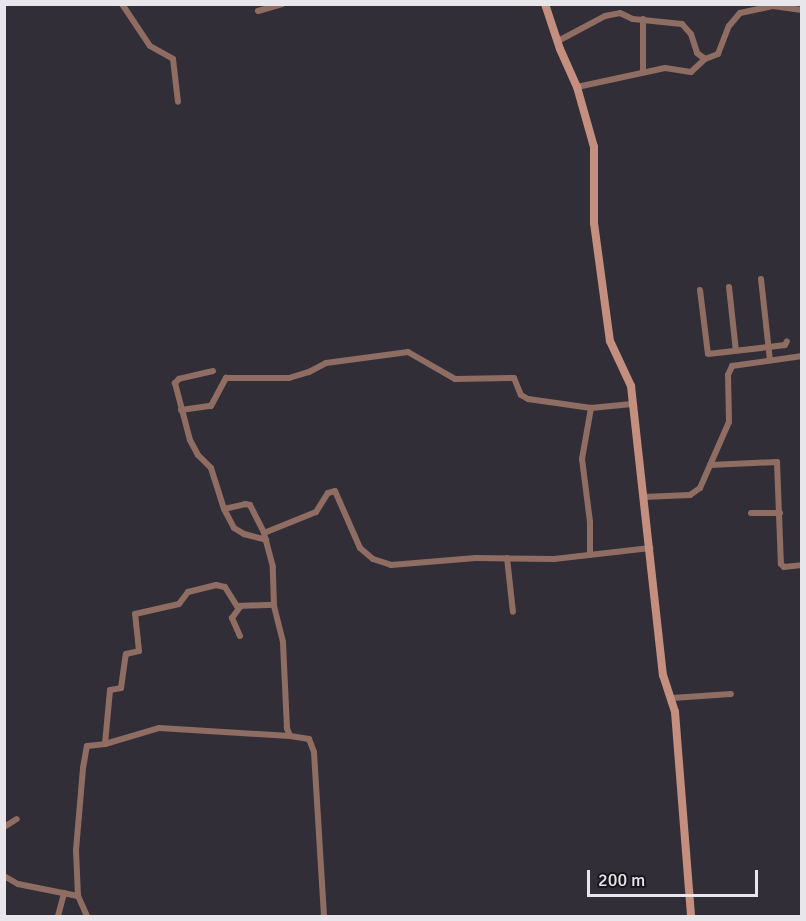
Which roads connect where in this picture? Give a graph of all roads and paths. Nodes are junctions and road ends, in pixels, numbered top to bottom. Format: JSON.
{"nodes":[{"id":1,"x":122,"y":4,"type":"edge"},
{"id":2,"x":282,"y":4,"type":"edge"},
{"id":3,"x":546,"y":4,"type":"edge"},
{"id":4,"x":801,"y":10,"type":"edge"},
{"id":5,"x":258,"y":11,"type":"dead end"},
{"id":6,"x":643,"y":19,"type":"junction"},
{"id":7,"x":558,"y":41,"type":"junction"},
{"id":8,"x":705,"y":59,"type":"junction"},
{"id":9,"x":643,"y":72,"type":"junction"},
{"id":10,"x":577,"y":87,"type":"junction"},
{"id":11,"x":178,"y":102,"type":"dead end"},
{"id":12,"x":761,"y":279,"type":"dead end"},
{"id":13,"x":729,"y":287,"type":"dead end"},
{"id":14,"x":700,"y":290,"type":"dead end"},
{"id":15,"x":787,"y":341,"type":"dead end"},
{"id":16,"x":769,"y":347,"type":"junction"},
{"id":17,"x":736,"y":351,"type":"junction"},
{"id":18,"x":801,"y":356,"type":"edge"},
{"id":19,"x":770,"y":360,"type":"junction"},
{"id":20,"x":213,"y":371,"type":"dead end"},
{"id":21,"x":632,"y":404,"type":"junction"},
{"id":22,"x":591,"y":408,"type":"junction"},
{"id":23,"x":181,"y":410,"type":"junction"},
{"id":24,"x":710,"y":465,"type":"junction"},
{"id":25,"x":644,"y":497,"type":"junction"},
{"id":26,"x":224,"y":509,"type":"junction"},
{"id":27,"x":751,"y":513,"type":"dead end"},
{"id":28,"x":780,"y":513,"type":"junction"},
{"id":29,"x":264,"y":533,"type":"junction"},
{"id":30,"x":266,"y":540,"type":"junction"},
{"id":31,"x":650,"y":548,"type":"junction"},
{"id":32,"x":590,"y":555,"type":"junction"},
{"id":33,"x":507,"y":558,"type":"junction"},
{"id":34,"x":801,"y":565,"type":"edge"},
{"id":35,"x":274,"y":605,"type":"junction"},
{"id":36,"x":240,"y":607,"type":"junction"},
{"id":37,"x":513,"y":612,"type":"dead end"},
{"id":38,"x":240,"y":636,"type":"dead end"},
{"id":39,"x":730,"y":694,"type":"dead end"},
{"id":40,"x":672,"y":698,"type":"junction"},
{"id":41,"x":290,"y":736,"type":"junction"},
{"id":42,"x":105,"y":744,"type":"junction"},
{"id":43,"x":17,"y":819,"type":"dead end"},
{"id":44,"x":4,"y":827,"type":"edge"},
{"id":45,"x":4,"y":876,"type":"edge"},
{"id":46,"x":64,"y":893,"type":"junction"},
{"id":47,"x":78,"y":896,"type":"junction"},
{"id":48,"x":58,"y":916,"type":"edge"},
{"id":49,"x":87,"y":916,"type":"edge"},
{"id":50,"x":324,"y":916,"type":"edge"},
{"id":51,"x":691,"y":916,"type":"edge"}],
"edges":[{"from":1,"to":11,"type":"street"},
{"from":2,"to":5,"type":"street"},
{"from":3,"to":7,"type":"street"},
{"from":4,"to":8,"type":"street"},
{"from":6,"to":7,"type":"street"},
{"from":6,"to":8,"type":"street"},
{"from":6,"to":9,"type":"street"},
{"from":7,"to":10,"type":"street"},
{"from":8,"to":9,"type":"street"},
{"from":9,"to":10,"type":"street"},
{"from":10,"to":21,"type":"street"},
{"from":12,"to":16,"type":"street"},
{"from":13,"to":17,"type":"street"},
{"from":14,"to":17,"type":"street"},
{"from":15,"to":16,"type":"street"},
{"from":16,"to":17,"type":"street"},
{"from":16,"to":19,"type":"street"},
{"from":18,"to":19,"type":"street"},
{"from":19,"to":24,"type":"street"},
{"from":20,"to":23,"type":"street"},
{"from":21,"to":22,"type":"street"},
{"from":21,"to":25,"type":"street"},
{"from":22,"to":23,"type":"street"},
{"from":22,"to":32,"type":"street"},
{"from":23,"to":26,"type":"street"},
{"from":24,"to":25,"type":"street"},
{"from":24,"to":28,"type":"street"},
{"from":25,"to":31,"type":"street"},
{"from":26,"to":29,"type":"street"},
{"from":26,"to":30,"type":"street"},
{"from":27,"to":28,"type":"street"},
{"from":28,"to":34,"type":"street"},
{"from":29,"to":30,"type":"street"},
{"from":29,"to":33,"type":"street"},
{"from":30,"to":35,"type":"street"},
{"from":31,"to":32,"type":"street"},
{"from":31,"to":40,"type":"street"},
{"from":32,"to":33,"type":"street"},
{"from":33,"to":37,"type":"street"},
{"from":35,"to":36,"type":"street"},
{"from":35,"to":41,"type":"street"},
{"from":36,"to":38,"type":"street"},
{"from":36,"to":42,"type":"street"},
{"from":39,"to":40,"type":"street"},
{"from":40,"to":51,"type":"street"},
{"from":41,"to":42,"type":"street"},
{"from":41,"to":50,"type":"street"},
{"from":42,"to":47,"type":"street"},
{"from":43,"to":44,"type":"street"},
{"from":45,"to":46,"type":"street"},
{"from":46,"to":47,"type":"street"},
{"from":46,"to":48,"type":"street"},
{"from":47,"to":49,"type":"street"}]}
